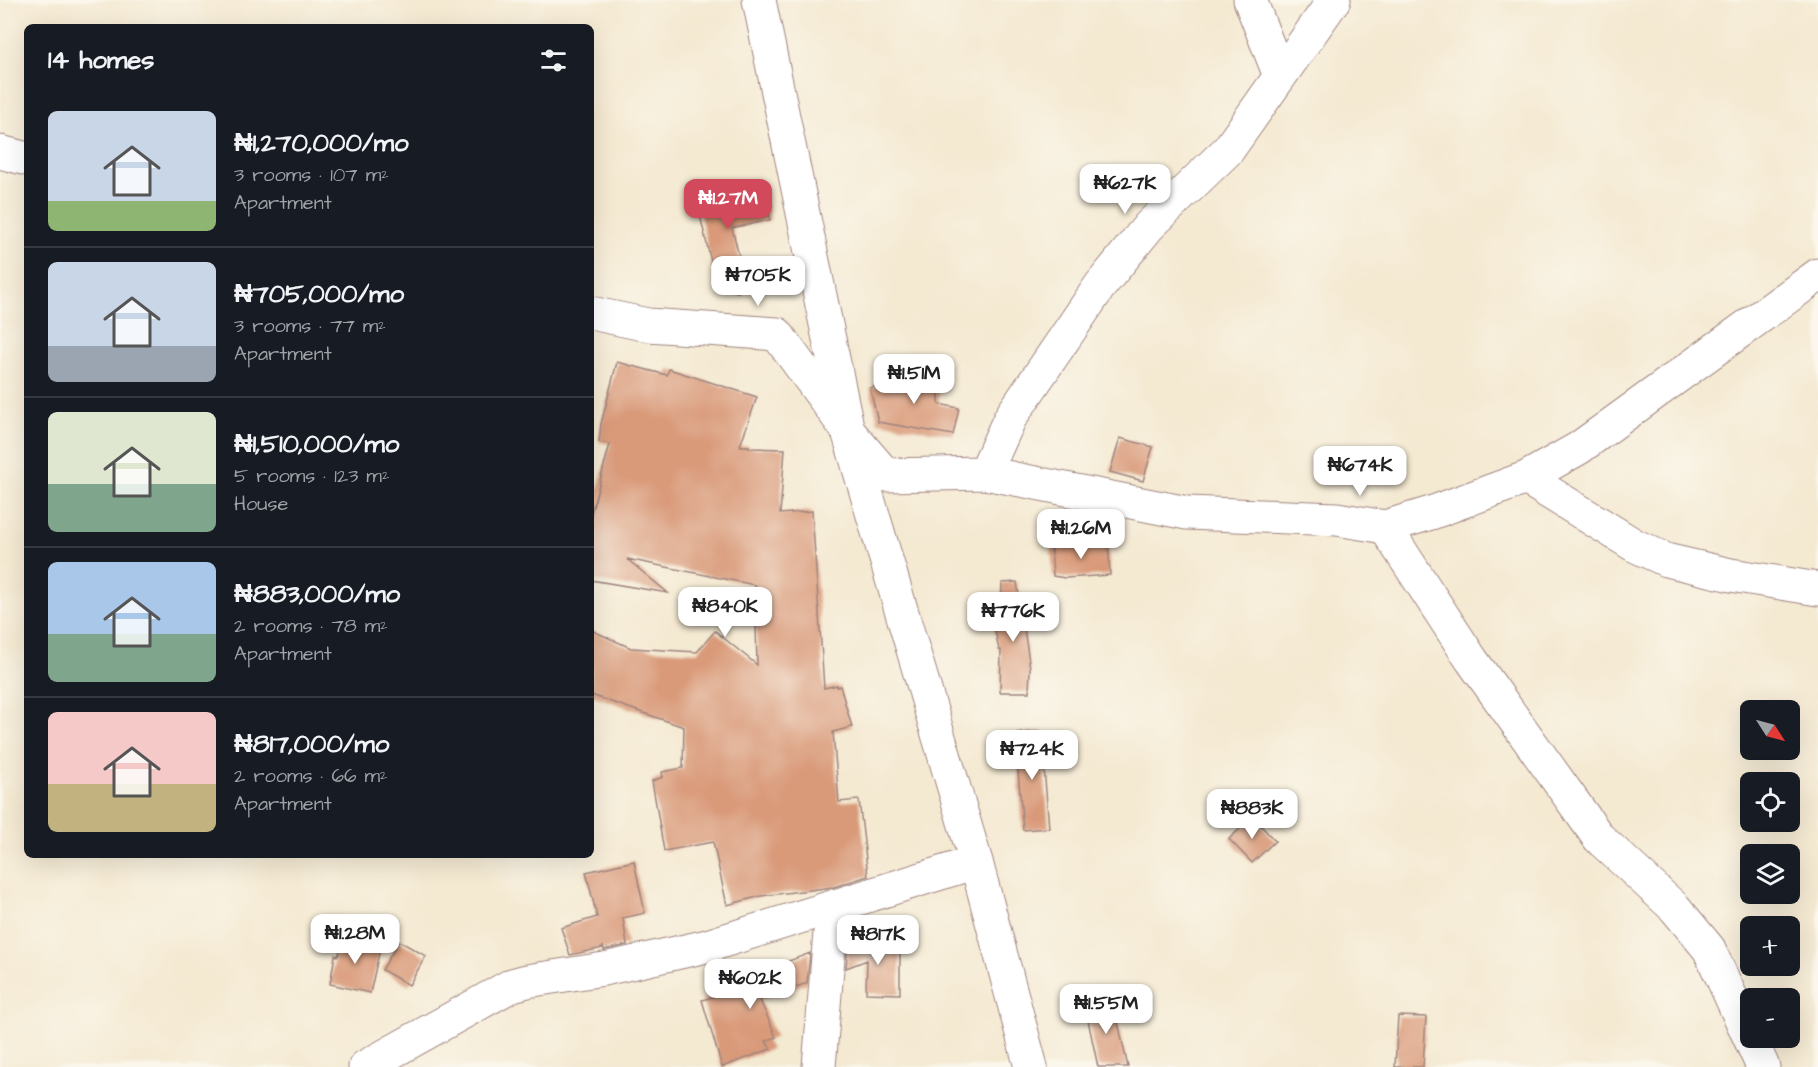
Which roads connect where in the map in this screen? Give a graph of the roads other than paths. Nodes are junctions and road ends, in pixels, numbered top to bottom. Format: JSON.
{"nodes":[{"id":1,"x":759,"y":0,"type":"edge"},
{"id":2,"x":1250,"y":0,"type":"edge"},
{"id":3,"x":1334,"y":0,"type":"edge"},
{"id":4,"x":1280,"y":76,"type":"junction"},
{"id":5,"x":0,"y":152,"type":"edge"},
{"id":6,"x":24,"y":158,"type":"edge"},
{"id":7,"x":1818,"y":276,"type":"edge"},
{"id":8,"x":594,"y":314,"type":"edge"},
{"id":9,"x":848,"y":431,"type":"junction"},
{"id":10,"x":985,"y":472,"type":"junction"},
{"id":11,"x":1526,"y":478,"type":"junction"},
{"id":12,"x":1385,"y":527,"type":"junction"},
{"id":13,"x":1818,"y":589,"type":"edge"},
{"id":14,"x":976,"y":862,"type":"junction"},
{"id":15,"x":832,"y":908,"type":"junction"},
{"id":16,"x":397,"y":1058,"type":"edge"},
{"id":17,"x":365,"y":1067,"type":"edge"},
{"id":18,"x":819,"y":1067,"type":"edge"},
{"id":19,"x":1031,"y":1067,"type":"edge"},
{"id":20,"x":1763,"y":1067,"type":"edge"}],
"edges":[{"from":1,"to":9,"type":"street"},
{"from":2,"to":4,"type":"street"},
{"from":3,"to":4,"type":"street"},
{"from":4,"to":10,"type":"street"},
{"from":5,"to":6,"type":"street"},
{"from":7,"to":11,"type":"street"},
{"from":8,"to":9,"type":"street"},
{"from":9,"to":10,"type":"street"},
{"from":9,"to":14,"type":"street"},
{"from":10,"to":12,"type":"street"},
{"from":11,"to":12,"type":"street"},
{"from":11,"to":13,"type":"street"},
{"from":12,"to":20,"type":"street"},
{"from":14,"to":15,"type":"street"},
{"from":14,"to":19,"type":"street"},
{"from":15,"to":16,"type":"street"},
{"from":15,"to":18,"type":"street"},
{"from":16,"to":17,"type":"street"}]}
